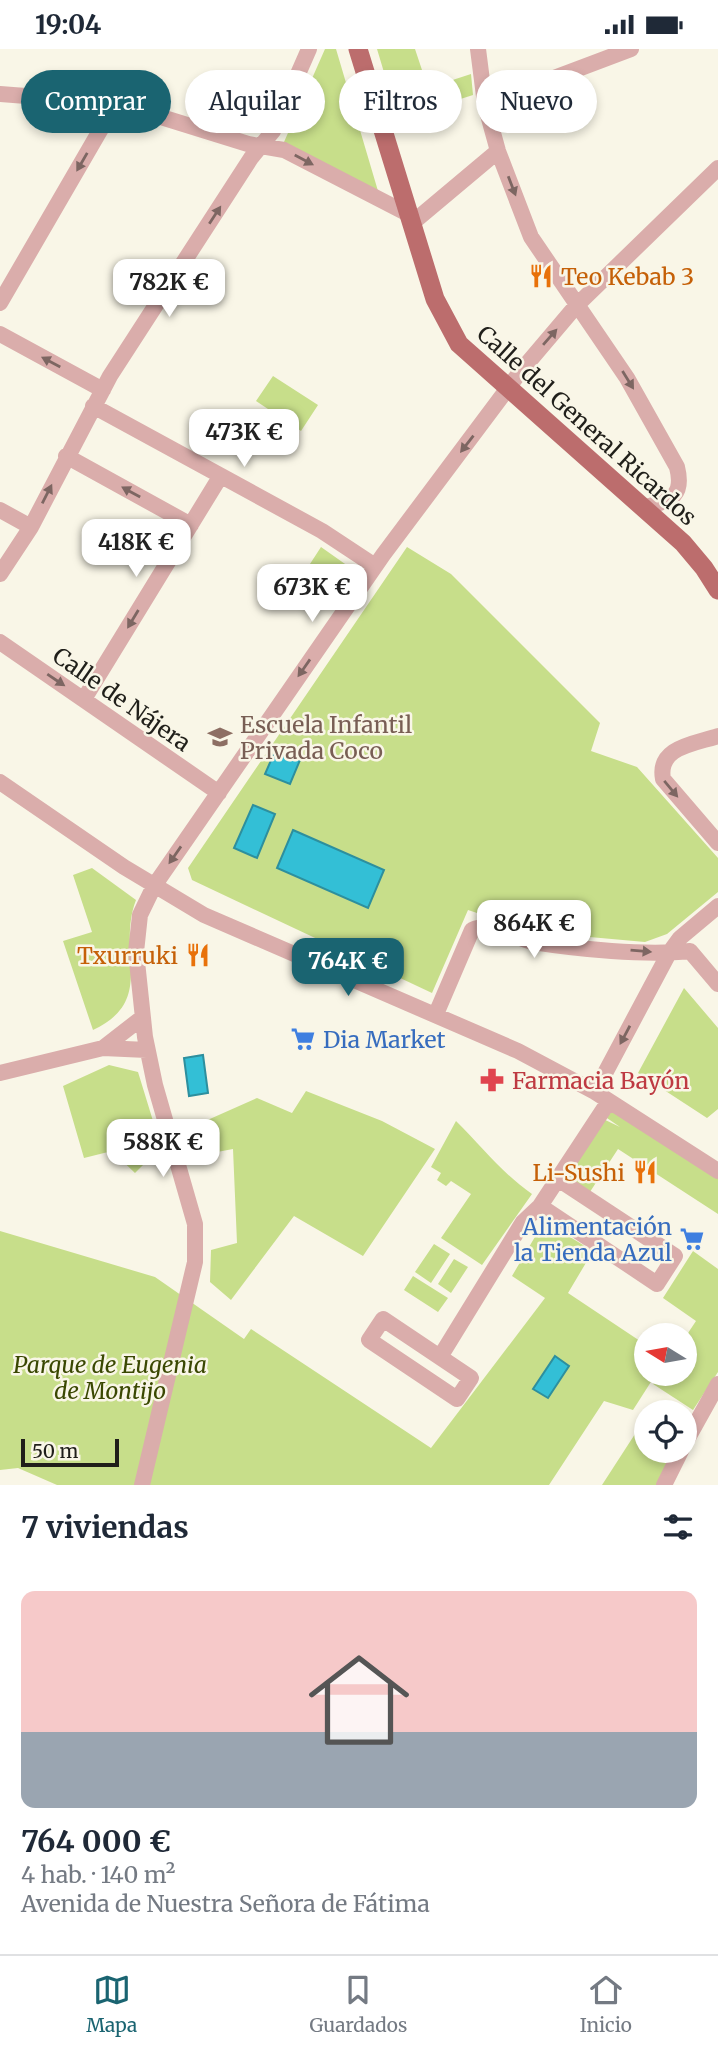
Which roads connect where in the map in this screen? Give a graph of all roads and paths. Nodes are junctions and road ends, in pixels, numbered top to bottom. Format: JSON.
{"nodes":[{"id":1,"x":309,"y":49,"type":"edge"},
{"id":2,"x":358,"y":49,"type":"edge"},
{"id":3,"x":478,"y":49,"type":"edge"},
{"id":4,"x":631,"y":49,"type":"edge"},
{"id":5,"x":481,"y":70,"type":"edge"},
{"id":6,"x":575,"y":70,"type":"edge"},
{"id":7,"x":0,"y":94,"type":"edge"},
{"id":8,"x":21,"y":96,"type":"edge"},
{"id":9,"x":171,"y":120,"type":"edge"},
{"id":10,"x":99,"y":133,"type":"edge"},
{"id":11,"x":493,"y":133,"type":"edge"},
{"id":12,"x":264,"y":145,"type":"junction"},
{"id":13,"x":498,"y":151,"type":"junction"},
{"id":14,"x":718,"y":167,"type":"edge"},
{"id":15,"x":410,"y":219,"type":"junction"},
{"id":16,"x":0,"y":303,"type":"edge"},
{"id":17,"x":576,"y":306,"type":"junction"},
{"id":18,"x":0,"y":334,"type":"edge"},
{"id":19,"x":103,"y":390,"type":"junction"},
{"id":20,"x":508,"y":390,"type":"junction"},
{"id":21,"x":93,"y":406,"type":"junction"},
{"id":22,"x":66,"y":456,"type":"junction"},
{"id":23,"x":220,"y":477,"type":"junction"},
{"id":24,"x":643,"y":508,"type":"junction"},
{"id":25,"x":0,"y":510,"type":"edge"},
{"id":26,"x":191,"y":525,"type":"junction"},
{"id":27,"x":30,"y":527,"type":"junction"},
{"id":28,"x":375,"y":566,"type":"junction"},
{"id":29,"x":0,"y":574,"type":"edge"},
{"id":30,"x":718,"y":590,"type":"edge"},
{"id":31,"x":0,"y":642,"type":"edge"},
{"id":32,"x":84,"y":699,"type":"junction"},
{"id":33,"x":718,"y":736,"type":"edge"},
{"id":34,"x":1,"y":783,"type":"edge"},
{"id":35,"x":219,"y":793,"type":"junction"},
{"id":36,"x":718,"y":843,"type":"edge"},
{"id":37,"x":154,"y":886,"type":"junction"},
{"id":38,"x":718,"y":906,"type":"edge"},
{"id":39,"x":669,"y":953,"type":"junction"},
{"id":40,"x":718,"y":984,"type":"edge"},
{"id":41,"x":436,"y":1014,"type":"junction"},
{"id":42,"x":143,"y":1017,"type":"junction"},
{"id":43,"x":103,"y":1048,"type":"junction"},
{"id":44,"x":148,"y":1050,"type":"junction"},
{"id":45,"x":0,"y":1073,"type":"edge"},
{"id":46,"x":595,"y":1092,"type":"junction"},
{"id":47,"x":609,"y":1101,"type":"junction"},
{"id":48,"x":715,"y":1163,"type":"edge"},
{"id":49,"x":558,"y":1179,"type":"junction"},
{"id":50,"x":540,"y":1206,"type":"junction"},
{"id":51,"x":440,"y":1357,"type":"junction"},
{"id":52,"x":718,"y":1384,"type":"edge"},
{"id":53,"x":697,"y":1422,"type":"edge"},
{"id":54,"x":675,"y":1463,"type":"edge"},
{"id":55,"x":142,"y":1485,"type":"edge"},
{"id":56,"x":664,"y":1485,"type":"edge"}],
"edges":[{"from":1,"to":12,"type":"street"},
{"from":2,"to":15,"type":"main road","name":"Calle del General Ricardos"},
{"from":3,"to":5,"type":"street"},
{"from":4,"to":6,"type":"street"},
{"from":7,"to":8,"type":"street"},
{"from":9,"to":12,"type":"street"},
{"from":10,"to":16,"type":"street","one_way":true},
{"from":11,"to":13,"type":"street"},
{"from":12,"to":15,"type":"street","one_way":true},
{"from":19,"to":12,"type":"street","one_way":true},
{"from":13,"to":15,"type":"street"},
{"from":13,"to":17,"type":"street","one_way":true},
{"from":14,"to":17,"type":"street"},
{"from":15,"to":20,"type":"main road","name":"Calle del General Ricardos"},
{"from":20,"to":17,"type":"street","one_way":true},
{"from":17,"to":24,"type":"street","one_way":true},
{"from":19,"to":18,"type":"street","one_way":true},
{"from":19,"to":21,"type":"street"},
{"from":20,"to":24,"type":"main road","name":"Calle del General Ricardos"},
{"from":20,"to":28,"type":"street","one_way":true},
{"from":21,"to":22,"type":"street"},
{"from":21,"to":23,"type":"street"},
{"from":26,"to":22,"type":"street","one_way":true},
{"from":27,"to":22,"type":"street","one_way":true},
{"from":23,"to":26,"type":"street"},
{"from":23,"to":28,"type":"street"},
{"from":24,"to":30,"type":"main road","name":"Calle del General Ricardos"},
{"from":25,"to":27,"type":"street"},
{"from":26,"to":32,"type":"street","one_way":true},
{"from":27,"to":29,"type":"street"},
{"from":28,"to":35,"type":"street","one_way":true},
{"from":31,"to":32,"type":"street","name":"Calle de Nájera","one_way":true},
{"from":32,"to":35,"type":"street","name":"Calle de Nájera"},
{"from":33,"to":36,"type":"street","one_way":true},
{"from":34,"to":37,"type":"street"},
{"from":35,"to":37,"type":"street","one_way":true},
{"from":37,"to":41,"type":"street"},
{"from":37,"to":42,"type":"street"},
{"from":38,"to":39,"type":"street"},
{"from":39,"to":40,"type":"street"},
{"from":41,"to":39,"type":"street","one_way":true},
{"from":39,"to":46,"type":"street","one_way":true},
{"from":41,"to":46,"type":"street"},
{"from":42,"to":43,"type":"street"},
{"from":42,"to":44,"type":"street"},
{"from":43,"to":44,"type":"street"},
{"from":43,"to":45,"type":"street"},
{"from":44,"to":55,"type":"street"},
{"from":46,"to":47,"type":"street"},
{"from":47,"to":48,"type":"street"},
{"from":47,"to":49,"type":"street"},
{"from":49,"to":50,"type":"street"},
{"from":49,"to":50,"type":"street"},
{"from":50,"to":51,"type":"street"},
{"from":51,"to":51,"type":"street"},
{"from":52,"to":53,"type":"street"},
{"from":54,"to":56,"type":"street"}]}
